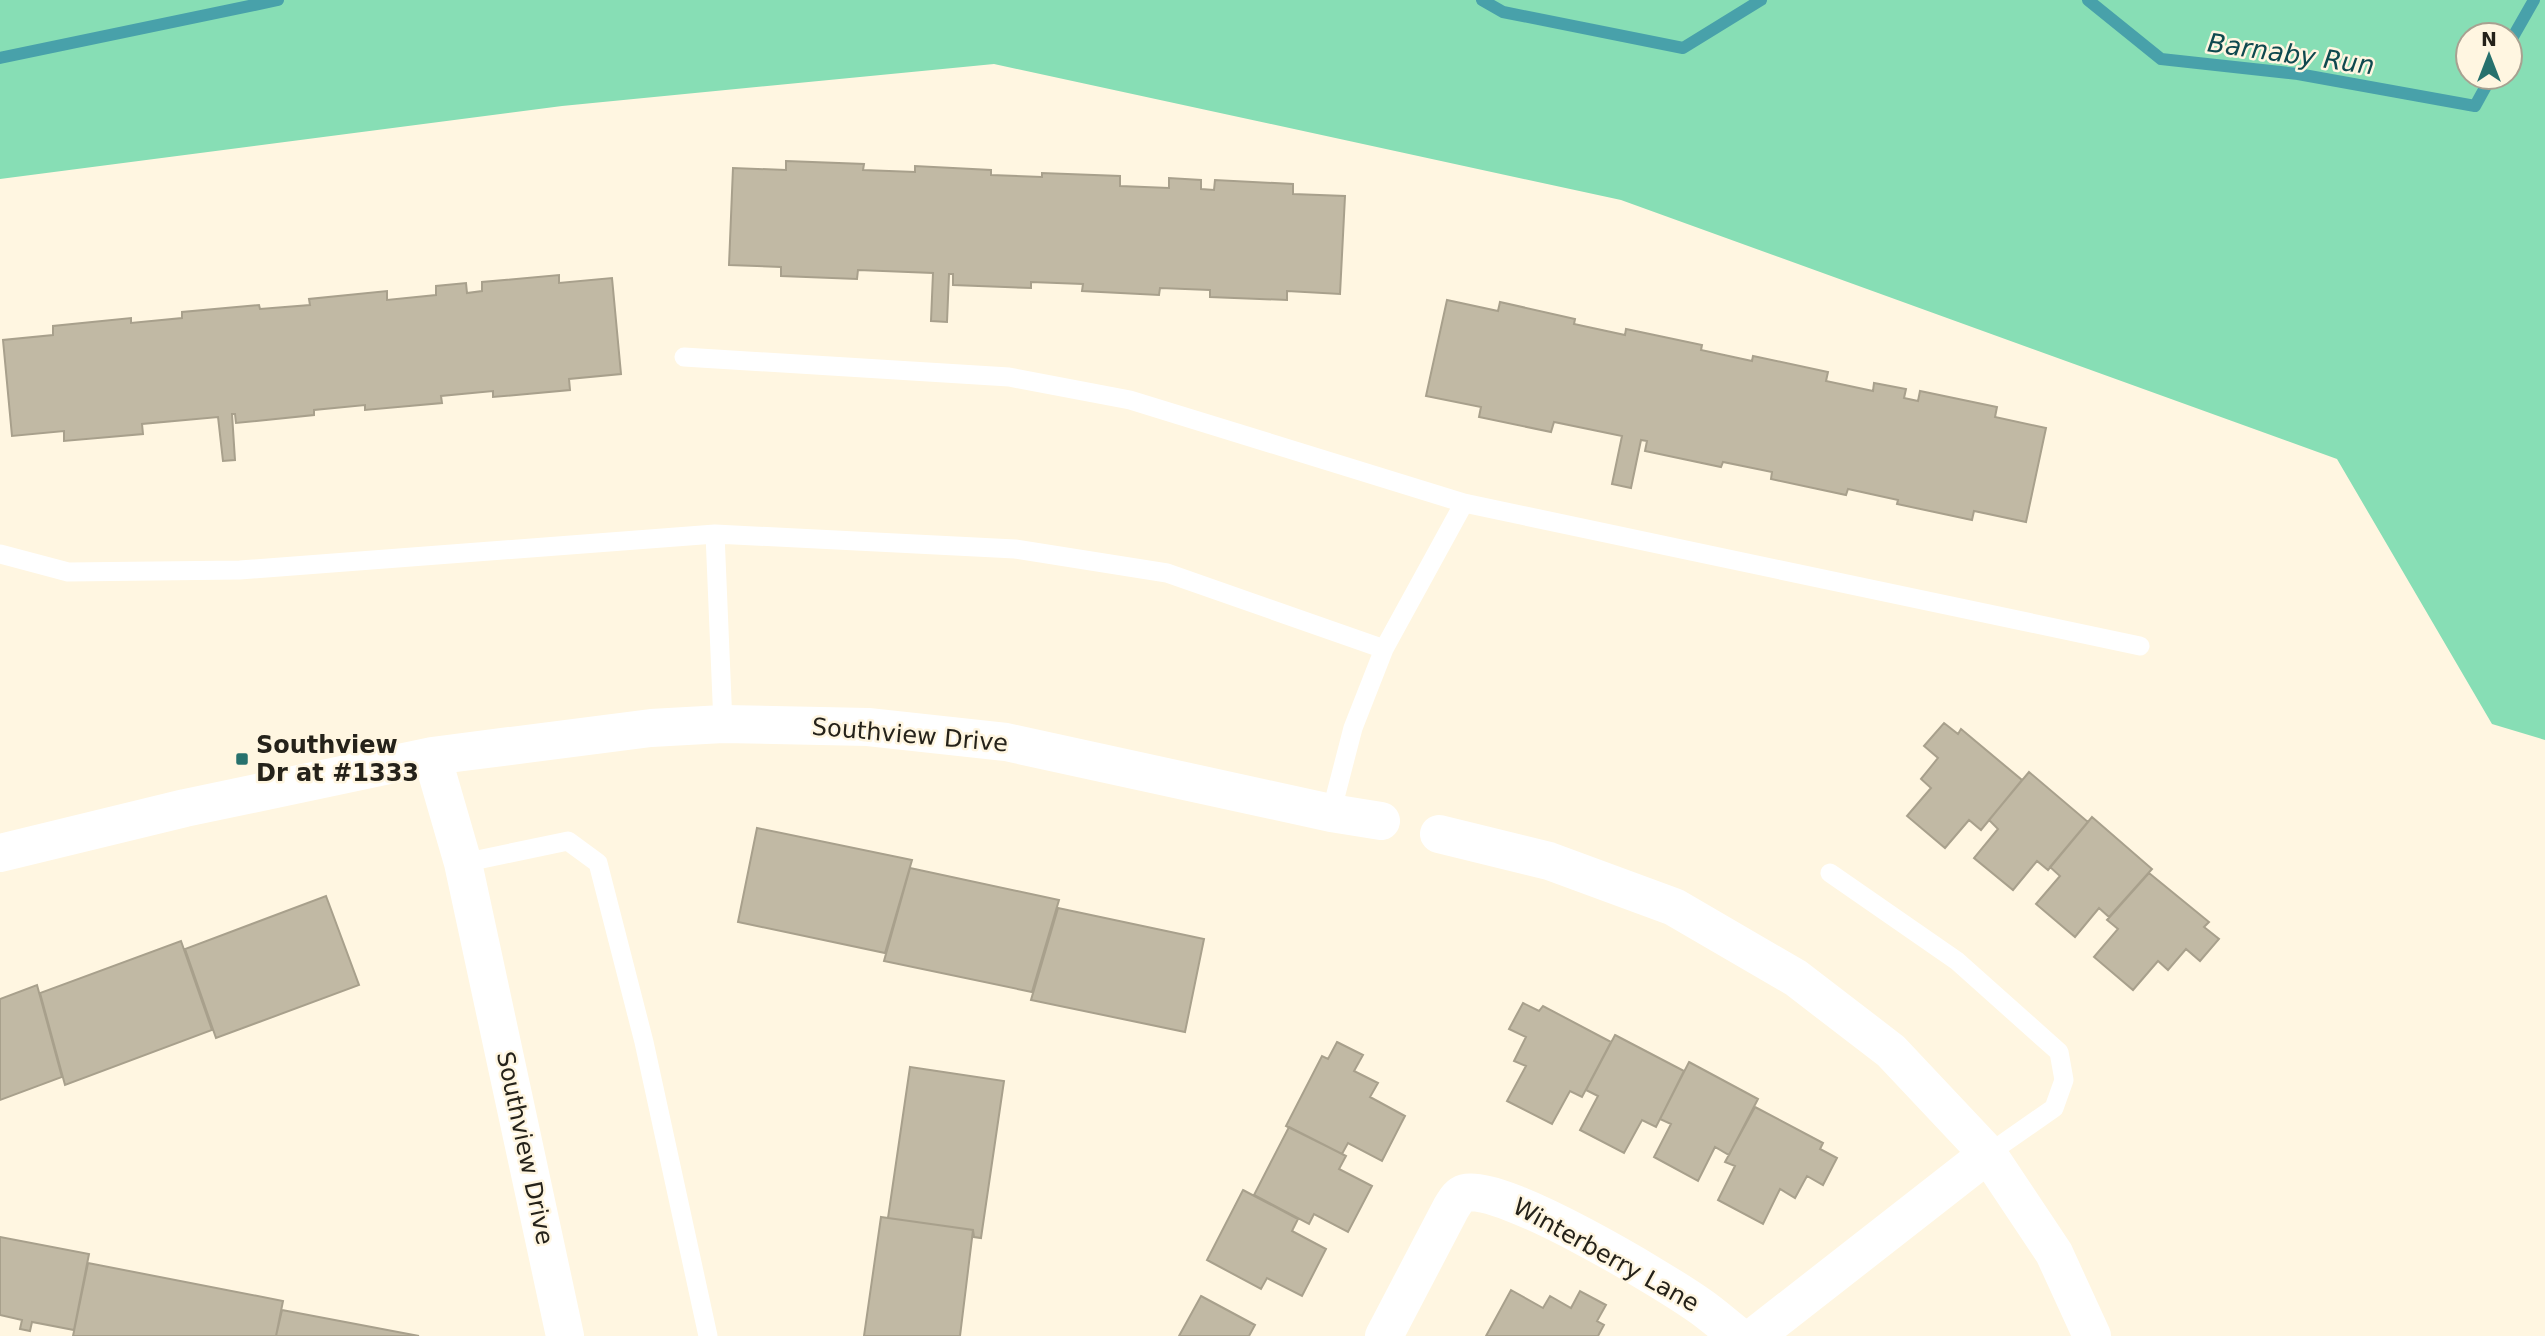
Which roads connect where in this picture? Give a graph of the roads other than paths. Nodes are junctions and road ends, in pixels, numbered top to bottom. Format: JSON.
{"nodes":[{"id":1,"x":684,"y":357,"type":"dead end"},
{"id":2,"x":1464,"y":503,"type":"junction"},
{"id":3,"x":715,"y":534,"type":"junction"},
{"id":4,"x":0,"y":554,"type":"edge"},
{"id":5,"x":2140,"y":646,"type":"dead end"},
{"id":6,"x":1384,"y":649,"type":"junction"},
{"id":7,"x":723,"y":723,"type":"junction"},
{"id":8,"x":432,"y":756,"type":"junction"},
{"id":9,"x":1331,"y":813,"type":"junction"},
{"id":10,"x":1381,"y":821,"type":"dead end"},
{"id":11,"x":1439,"y":834,"type":"dead end"},
{"id":12,"x":0,"y":853,"type":"edge"},
{"id":13,"x":463,"y":863,"type":"junction"},
{"id":14,"x":1830,"y":873,"type":"dead end"},
{"id":15,"x":1988,"y":1154,"type":"junction"},
{"id":16,"x":565,"y":1336,"type":"edge"},
{"id":17,"x":708,"y":1336,"type":"edge"},
{"id":18,"x":1384,"y":1336,"type":"edge"},
{"id":19,"x":1738,"y":1336,"type":"edge"},
{"id":20,"x":1755,"y":1336,"type":"edge"},
{"id":21,"x":2092,"y":1336,"type":"edge"}],
"edges":[{"from":1,"to":2,"type":"lane"},
{"from":2,"to":5,"type":"lane"},
{"from":2,"to":6,"type":"lane"},
{"from":3,"to":4,"type":"lane"},
{"from":3,"to":6,"type":"lane"},
{"from":3,"to":7,"type":"lane"},
{"from":6,"to":9,"type":"lane"},
{"from":7,"to":8,"type":"street","name":"Southview Drive"},
{"from":7,"to":9,"type":"street","name":"Southview Drive"},
{"from":8,"to":12,"type":"street","name":"Southview Drive"},
{"from":8,"to":13,"type":"street","name":"Southview Drive"},
{"from":9,"to":10,"type":"street","name":"Southview Drive"},
{"from":11,"to":15,"type":"street"},
{"from":13,"to":16,"type":"street","name":"Southview Drive"},
{"from":13,"to":17,"type":"lane"},
{"from":14,"to":15,"type":"lane"},
{"from":15,"to":20,"type":"street"},
{"from":15,"to":21,"type":"street"},
{"from":18,"to":19,"type":"street","name":"Winterberry Lane"}]}
